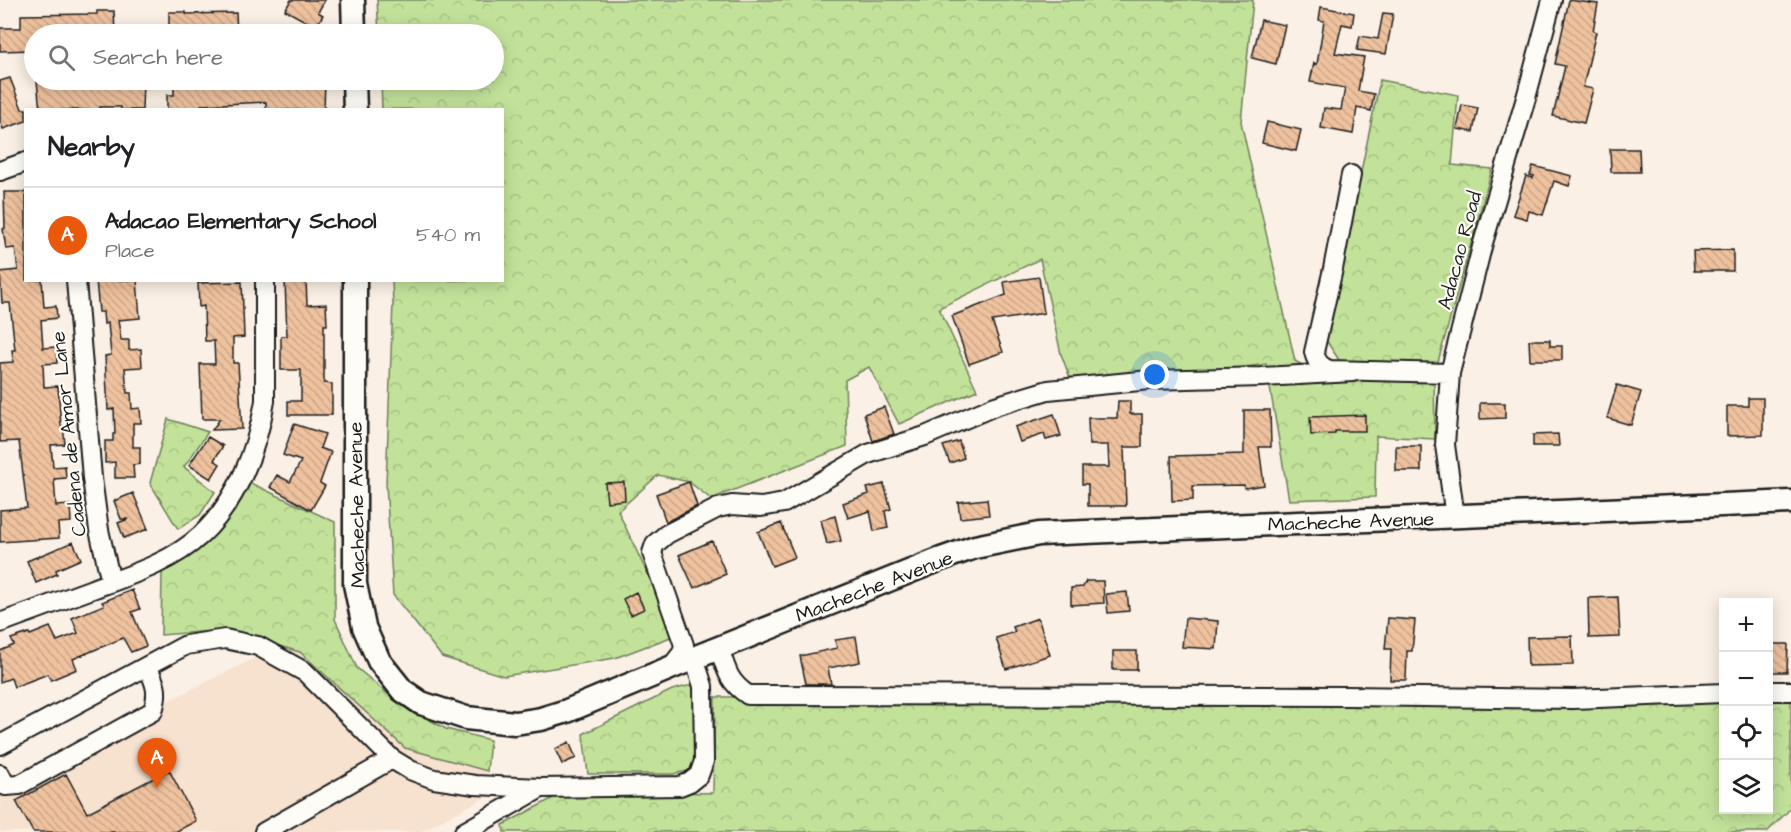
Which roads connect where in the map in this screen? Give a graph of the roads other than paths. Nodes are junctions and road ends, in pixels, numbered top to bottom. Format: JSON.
{"nodes":[{"id":1,"x":353,"y":0,"type":"edge"},
{"id":2,"x":1552,"y":0,"type":"edge"},
{"id":3,"x":354,"y":24,"type":"edge"},
{"id":4,"x":354,"y":90,"type":"edge"},
{"id":5,"x":355,"y":108,"type":"edge"},
{"id":6,"x":24,"y":163,"type":"edge"},
{"id":7,"x":0,"y":171,"type":"edge"},
{"id":8,"x":1351,"y":175,"type":"dead end"},
{"id":9,"x":76,"y":282,"type":"edge"},
{"id":10,"x":265,"y":282,"type":"edge"},
{"id":11,"x":355,"y":282,"type":"edge"},
{"id":12,"x":1353,"y":372,"type":"junction"},
{"id":13,"x":1450,"y":373,"type":"junction"},
{"id":14,"x":1791,"y":502,"type":"edge"},
{"id":15,"x":1455,"y":517,"type":"junction"},
{"id":16,"x":111,"y":582,"type":"junction"},
{"id":17,"x":0,"y":623,"type":"edge"},
{"id":18,"x":719,"y":648,"type":"junction"},
{"id":19,"x":694,"y":657,"type":"junction"},
{"id":20,"x":147,"y":666,"type":"junction"},
{"id":21,"x":671,"y":667,"type":"junction"},
{"id":22,"x":1773,"y":691,"type":"edge"},
{"id":23,"x":1791,"y":691,"type":"edge"},
{"id":24,"x":1719,"y":693,"type":"edge"},
{"id":25,"x":0,"y":745,"type":"edge"},
{"id":26,"x":392,"y":759,"type":"junction"},
{"id":27,"x":0,"y":774,"type":"edge"},
{"id":28,"x":541,"y":788,"type":"junction"},
{"id":29,"x":264,"y":832,"type":"edge"},
{"id":30,"x":464,"y":832,"type":"edge"}],
"edges":[{"from":1,"to":3,"type":"main road"},
{"from":2,"to":13,"type":"street","name":"Adacao Road"},
{"from":4,"to":5,"type":"main road"},
{"from":6,"to":7,"type":"street"},
{"from":8,"to":12,"type":"street"},
{"from":9,"to":16,"type":"street","name":"Cadena de Amor Lane"},
{"from":10,"to":16,"type":"street"},
{"from":11,"to":21,"type":"main road","name":"Macheche Avenue"},
{"from":12,"to":13,"type":"street"},
{"from":12,"to":21,"type":"street"},
{"from":13,"to":15,"type":"street","name":"Adacao Road"},
{"from":14,"to":15,"type":"main road","name":"Macheche Avenue"},
{"from":15,"to":18,"type":"main road","name":"Macheche Avenue"},
{"from":16,"to":17,"type":"street"},
{"from":18,"to":19,"type":"main road","name":"Macheche Avenue"},
{"from":18,"to":24,"type":"street"},
{"from":19,"to":21,"type":"main road","name":"Macheche Avenue"},
{"from":19,"to":28,"type":"street"},
{"from":20,"to":25,"type":"street"},
{"from":20,"to":26,"type":"street"},
{"from":20,"to":27,"type":"street"},
{"from":22,"to":23,"type":"street"},
{"from":26,"to":28,"type":"street"},
{"from":26,"to":29,"type":"street"},
{"from":28,"to":30,"type":"street"}]}
